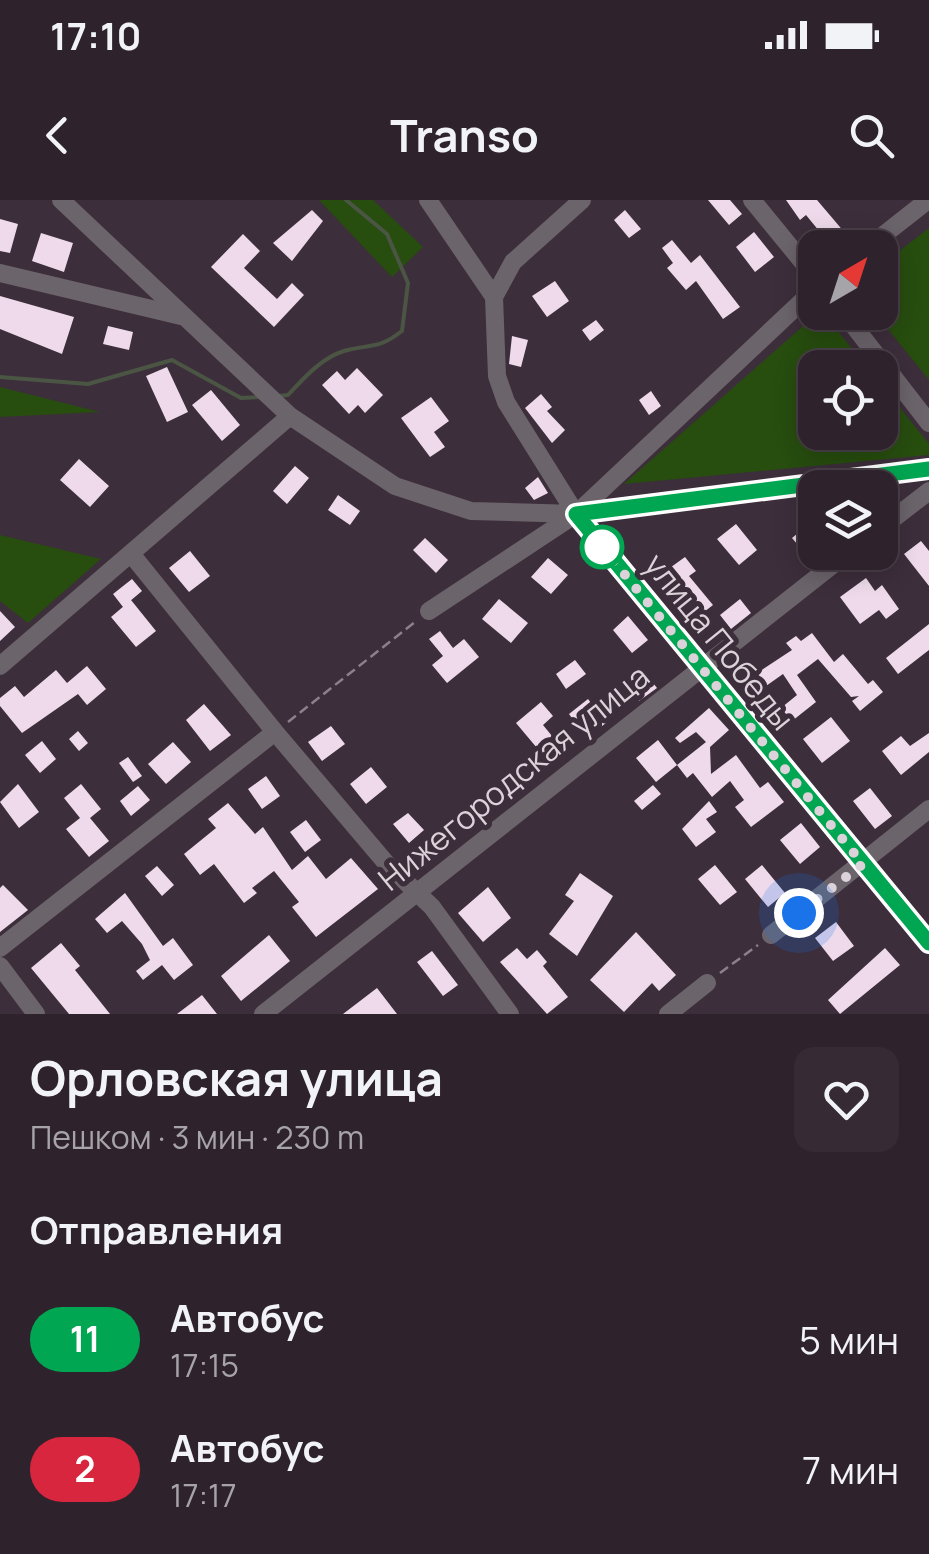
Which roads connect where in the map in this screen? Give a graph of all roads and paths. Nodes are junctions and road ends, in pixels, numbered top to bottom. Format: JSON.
{"nodes":[{"id":1,"x":61,"y":200,"type":"edge"},
{"id":2,"x":428,"y":200,"type":"edge"},
{"id":3,"x":582,"y":200,"type":"edge"},
{"id":4,"x":752,"y":200,"type":"edge"},
{"id":5,"x":928,"y":200,"type":"edge"},
{"id":6,"x":890,"y":230,"type":"edge"},
{"id":7,"x":798,"y":256,"type":"edge"},
{"id":8,"x":0,"y":273,"type":"edge"},
{"id":9,"x":494,"y":297,"type":"junction"},
{"id":10,"x":798,"y":306,"type":"edge"},
{"id":11,"x":182,"y":316,"type":"junction"},
{"id":12,"x":857,"y":330,"type":"edge"},
{"id":13,"x":290,"y":416,"type":"junction"},
{"id":14,"x":929,"y":423,"type":"edge"},
{"id":15,"x":929,"y":469,"type":"edge"},
{"id":16,"x":929,"y":491,"type":"edge"},
{"id":17,"x":576,"y":514,"type":"junction"},
{"id":18,"x":898,"y":514,"type":"edge"},
{"id":19,"x":132,"y":556,"type":"junction"},
{"id":20,"x":826,"y":570,"type":"edge"},
{"id":21,"x":429,"y":611,"type":"joint"},
{"id":22,"x":0,"y":666,"type":"edge"},
{"id":23,"x":700,"y":668,"type":"junction"},
{"id":24,"x":275,"y":732,"type":"junction"},
{"id":25,"x":929,"y":810,"type":"edge"},
{"id":26,"x":863,"y":864,"type":"junction"},
{"id":27,"x":419,"y":893,"type":"junction"},
{"id":28,"x":771,"y":934,"type":"joint"},
{"id":29,"x":929,"y":943,"type":"edge"},
{"id":30,"x":0,"y":948,"type":"edge"},
{"id":31,"x":0,"y":966,"type":"edge"},
{"id":32,"x":707,"y":984,"type":"joint"},
{"id":33,"x":36,"y":1014,"type":"edge"},
{"id":34,"x":265,"y":1014,"type":"edge"},
{"id":35,"x":510,"y":1014,"type":"edge"},
{"id":36,"x":668,"y":1014,"type":"edge"}],
"edges":[{"from":1,"to":11,"type":"street"},
{"from":2,"to":9,"type":"street"},
{"from":3,"to":9,"type":"street"},
{"from":4,"to":7,"type":"street"},
{"from":5,"to":6,"type":"street"},
{"from":8,"to":11,"type":"street"},
{"from":9,"to":17,"type":"street","name":"улица Победы"},
{"from":10,"to":17,"type":"street"},
{"from":11,"to":13,"type":"street"},
{"from":12,"to":14,"type":"street"},
{"from":13,"to":17,"type":"street"},
{"from":13,"to":19,"type":"street"},
{"from":15,"to":17,"type":"street"},
{"from":16,"to":18,"type":"street"},
{"from":17,"to":21,"type":"street"},
{"from":17,"to":23,"type":"street","name":"улица Победы"},
{"from":19,"to":22,"type":"street"},
{"from":19,"to":24,"type":"street"},
{"from":20,"to":23,"type":"street","name":"Нижегородская улица"},
{"from":21,"to":24,"type":"path"},
{"from":23,"to":26,"type":"street","name":"улица Победы"},
{"from":23,"to":27,"type":"street","name":"Нижегородская улица"},
{"from":24,"to":27,"type":"street"},
{"from":24,"to":30,"type":"street"},
{"from":25,"to":26,"type":"street"},
{"from":26,"to":28,"type":"street"},
{"from":26,"to":29,"type":"street","name":"улица Победы"},
{"from":27,"to":34,"type":"street","name":"Нижегородская улица"},
{"from":27,"to":35,"type":"street"},
{"from":28,"to":32,"type":"path"},
{"from":31,"to":33,"type":"street"},
{"from":32,"to":36,"type":"street"}]}
